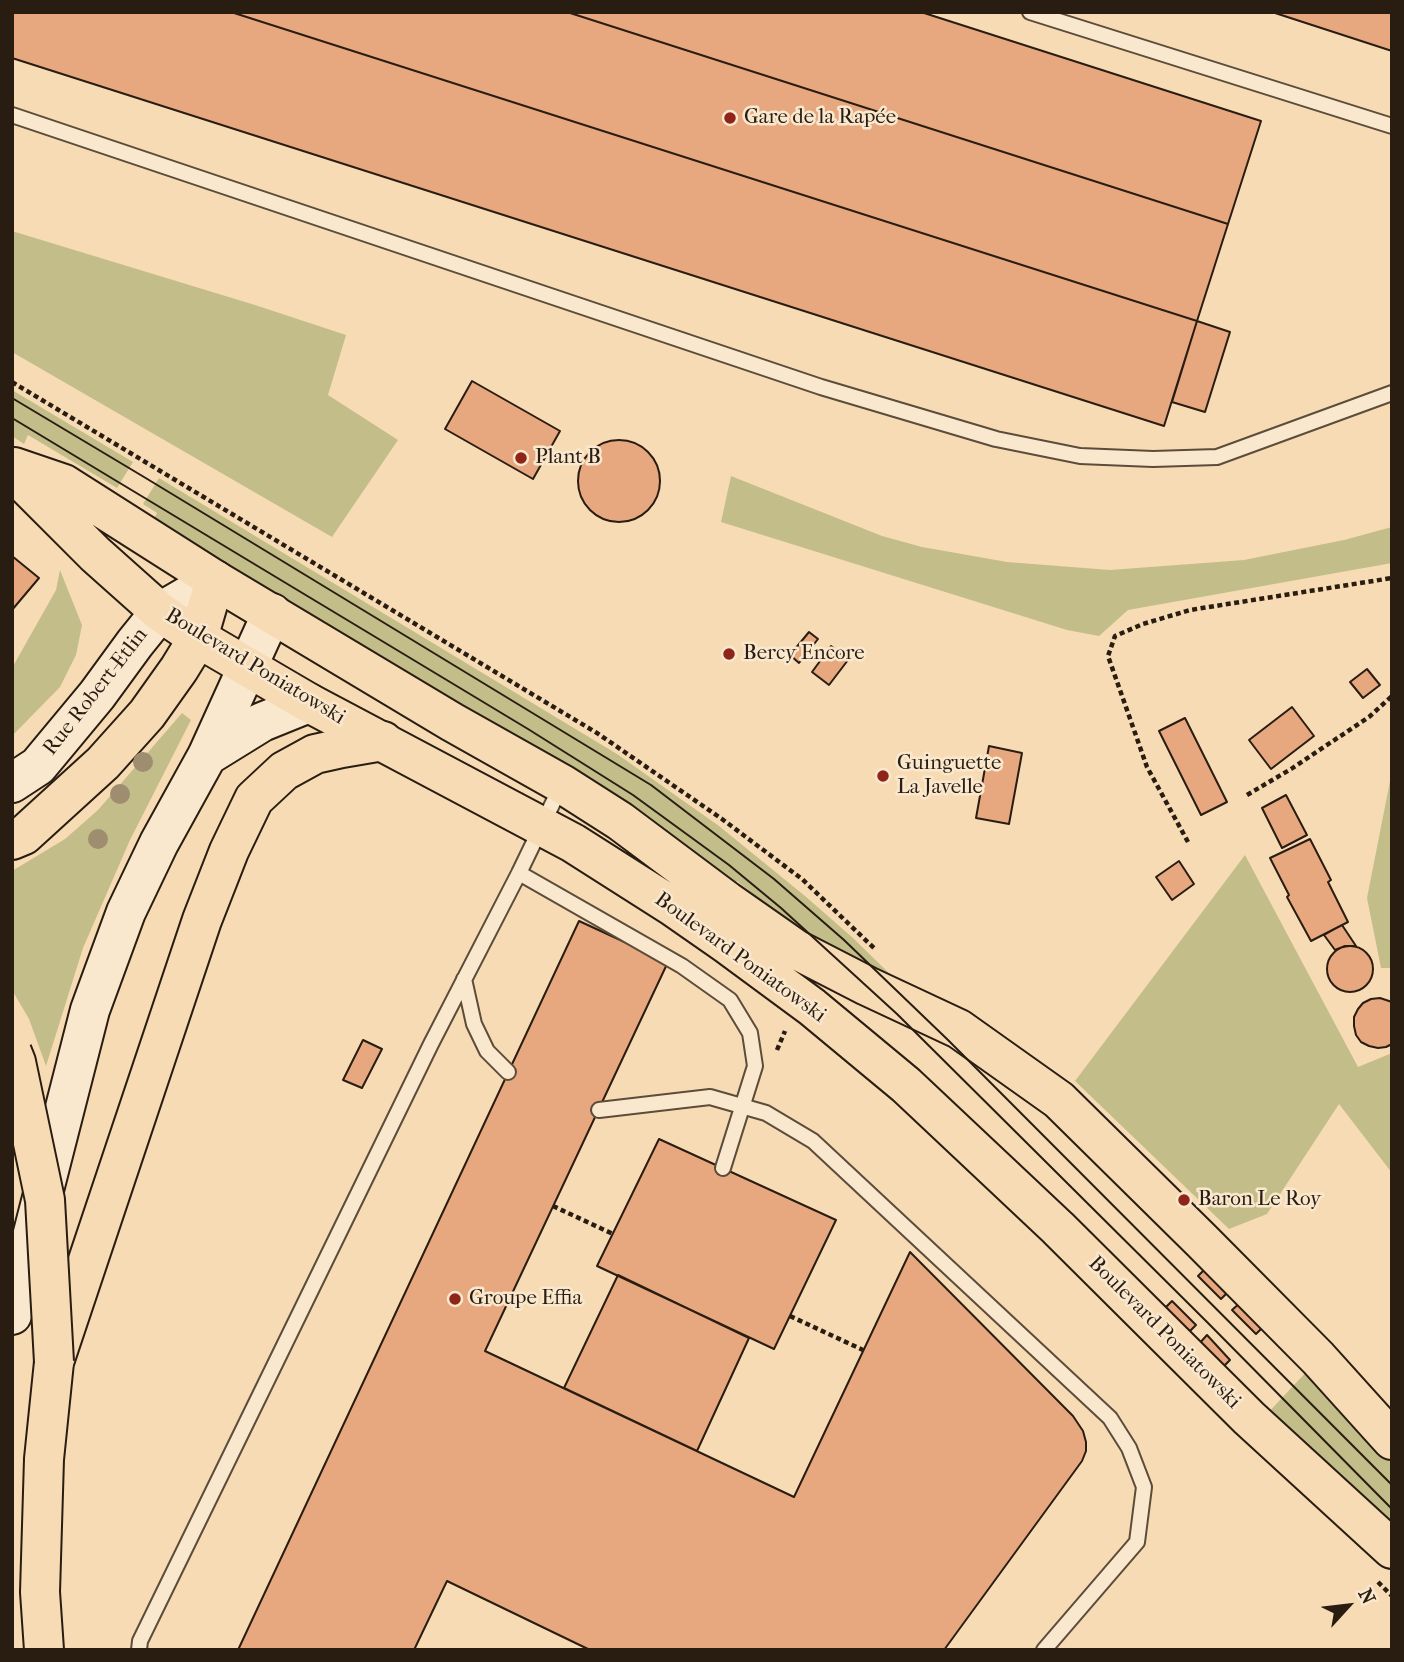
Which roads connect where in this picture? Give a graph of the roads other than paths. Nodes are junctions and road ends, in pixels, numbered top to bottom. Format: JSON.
{"nodes":[{"id":1,"x":1030,"y":12,"type":"edge"},
{"id":2,"x":12,"y":115,"type":"edge"},
{"id":3,"x":1392,"y":126,"type":"edge"},
{"id":4,"x":1392,"y":393,"type":"edge"},
{"id":5,"x":18,"y":479,"type":"edge"},
{"id":6,"x":215,"y":580,"type":"junction"},
{"id":7,"x":160,"y":612,"type":"junction"},
{"id":8,"x":272,"y":613,"type":"junction"},
{"id":9,"x":198,"y":638,"type":"junction"},
{"id":10,"x":247,"y":667,"type":"junction"},
{"id":11,"x":309,"y":703,"type":"junction"},
{"id":12,"x":383,"y":741,"type":"junction"},
{"id":13,"x":207,"y":756,"type":"junction"},
{"id":14,"x":12,"y":783,"type":"edge"},
{"id":15,"x":562,"y":784,"type":"junction"},
{"id":16,"x":541,"y":826,"type":"junction"},
{"id":17,"x":18,"y":837,"type":"edge"},
{"id":18,"x":520,"y":873,"type":"junction"},
{"id":19,"x":464,"y":979,"type":"junction"},
{"id":20,"x":12,"y":1052,"type":"edge"},
{"id":21,"x":508,"y":1072,"type":"dead end"},
{"id":22,"x":598,"y":1110,"type":"dead end"},
{"id":23,"x":723,"y":1168,"type":"dead end"},
{"id":24,"x":12,"y":1315,"type":"edge"},
{"id":25,"x":54,"y":1362,"type":"junction"},
{"id":26,"x":1392,"y":1440,"type":"edge"},
{"id":27,"x":1382,"y":1563,"type":"edge"},
{"id":28,"x":44,"y":1650,"type":"edge"},
{"id":29,"x":139,"y":1650,"type":"edge"},
{"id":30,"x":1044,"y":1650,"type":"edge"}],
"edges":[{"from":1,"to":3,"type":"lane"},
{"from":2,"to":4,"type":"lane"},
{"from":5,"to":6,"type":"main road","name":"Boulevard Poniatowski"},
{"from":5,"to":7,"type":"main road","name":"Boulevard Poniatowski"},
{"from":6,"to":7,"type":"main road","name":"Rue Robert-Etlin"},
{"from":6,"to":8,"type":"main road","name":"Boulevard Poniatowski"},
{"from":6,"to":9,"type":"main road"},
{"from":7,"to":9,"type":"main road","name":"Boulevard Poniatowski"},
{"from":7,"to":14,"type":"main road","name":"Rue Robert-Etlin"},
{"from":8,"to":10,"type":"main road"},
{"from":8,"to":15,"type":"main road","name":"Boulevard Poniatowski"},
{"from":9,"to":10,"type":"main road","name":"Boulevard Poniatowski"},
{"from":9,"to":17,"type":"main road"},
{"from":10,"to":11,"type":"main road","name":"Boulevard Poniatowski"},
{"from":10,"to":13,"type":"main road"},
{"from":11,"to":12,"type":"main road","name":"Boulevard Poniatowski"},
{"from":11,"to":13,"type":"main road"},
{"from":12,"to":16,"type":"main road","name":"Boulevard Poniatowski"},
{"from":12,"to":25,"type":"main road"},
{"from":13,"to":24,"type":"main road"},
{"from":15,"to":16,"type":"lane"},
{"from":15,"to":26,"type":"main road","name":"Boulevard Poniatowski"},
{"from":16,"to":18,"type":"lane"},
{"from":16,"to":27,"type":"main road","name":"Boulevard Poniatowski"},
{"from":18,"to":19,"type":"lane"},
{"from":18,"to":23,"type":"lane"},
{"from":19,"to":21,"type":"lane"},
{"from":19,"to":29,"type":"lane"},
{"from":20,"to":25,"type":"main road","bridge":true},
{"from":22,"to":30,"type":"lane"},
{"from":25,"to":28,"type":"main road"}]}
